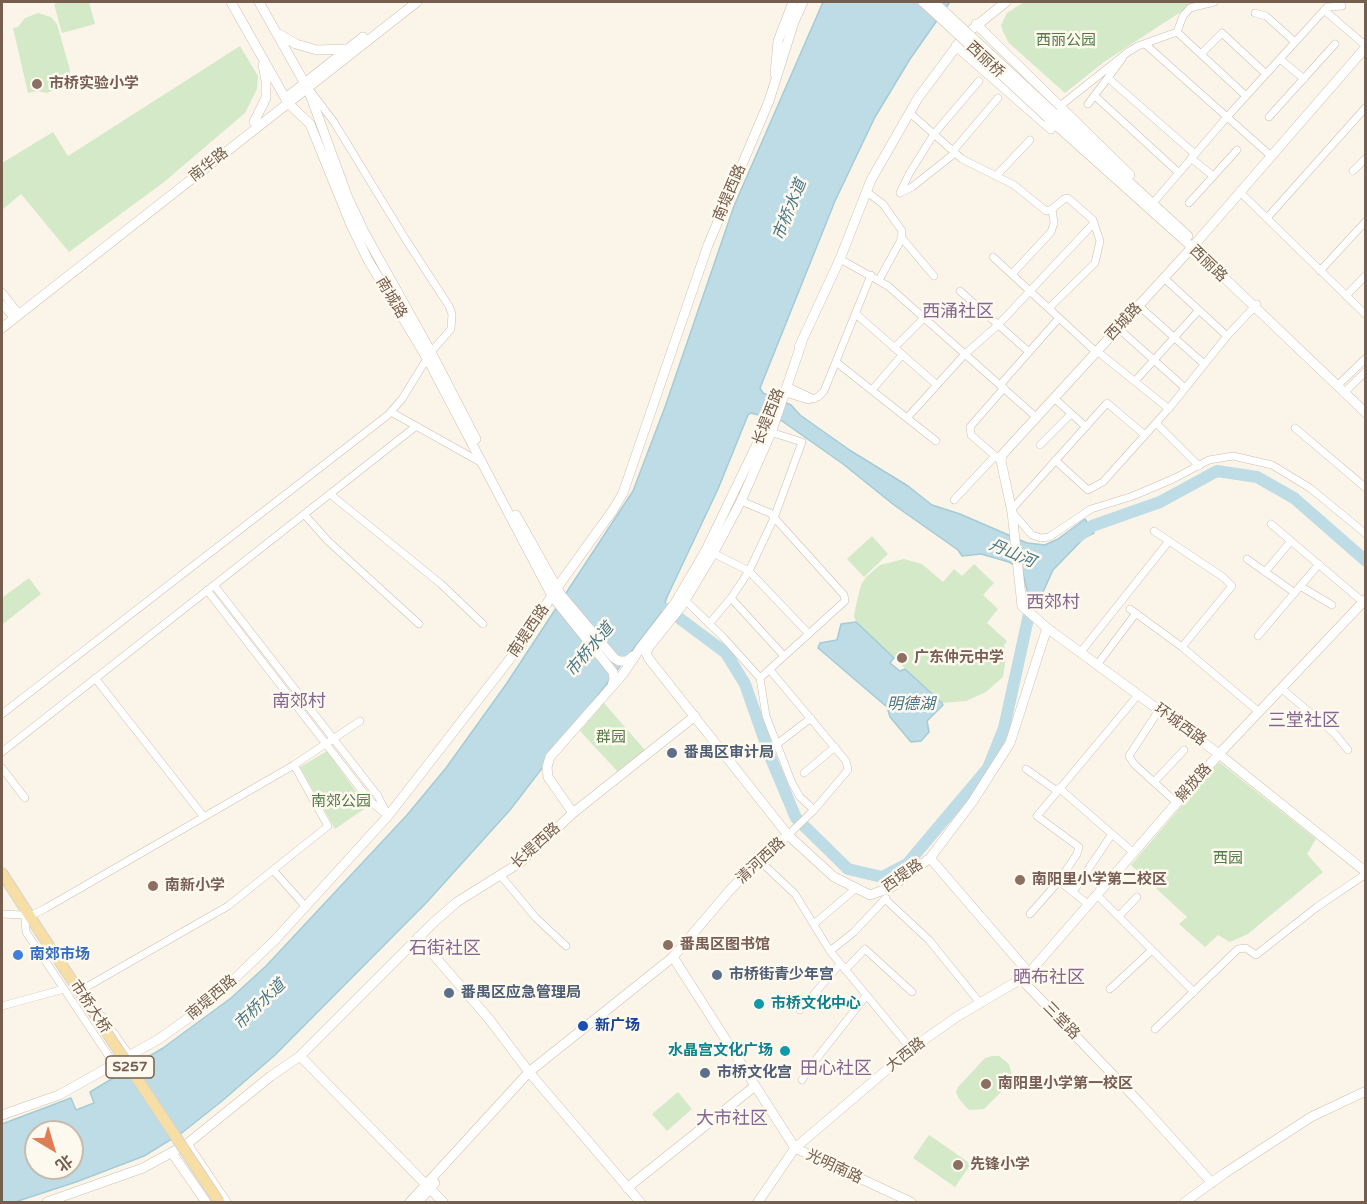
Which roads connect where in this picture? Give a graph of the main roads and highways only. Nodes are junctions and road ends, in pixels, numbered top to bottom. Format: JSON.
{"nodes":[{"id":1,"x":2,"y":873,"type":"edge"},
{"id":2,"x":2,"y":886,"type":"edge"},
{"id":3,"x":26,"y":917,"type":"junction"},
{"id":4,"x":38,"y":933,"type":"junction"},
{"id":5,"x":212,"y":1203,"type":"edge"},
{"id":6,"x":219,"y":1203,"type":"edge"}],
"edges":[{"from":1,"to":3,"type":"main road","number":"S257"},
{"from":2,"to":3,"type":"main road","number":"S257"},
{"from":3,"to":4,"type":"main road","number":"S257"},
{"from":4,"to":5,"type":"main road","name":"市桥大桥","number":"S257"},
{"from":4,"to":6,"type":"main road","name":"市桥大桥","number":"S257","bridge":true}]}
